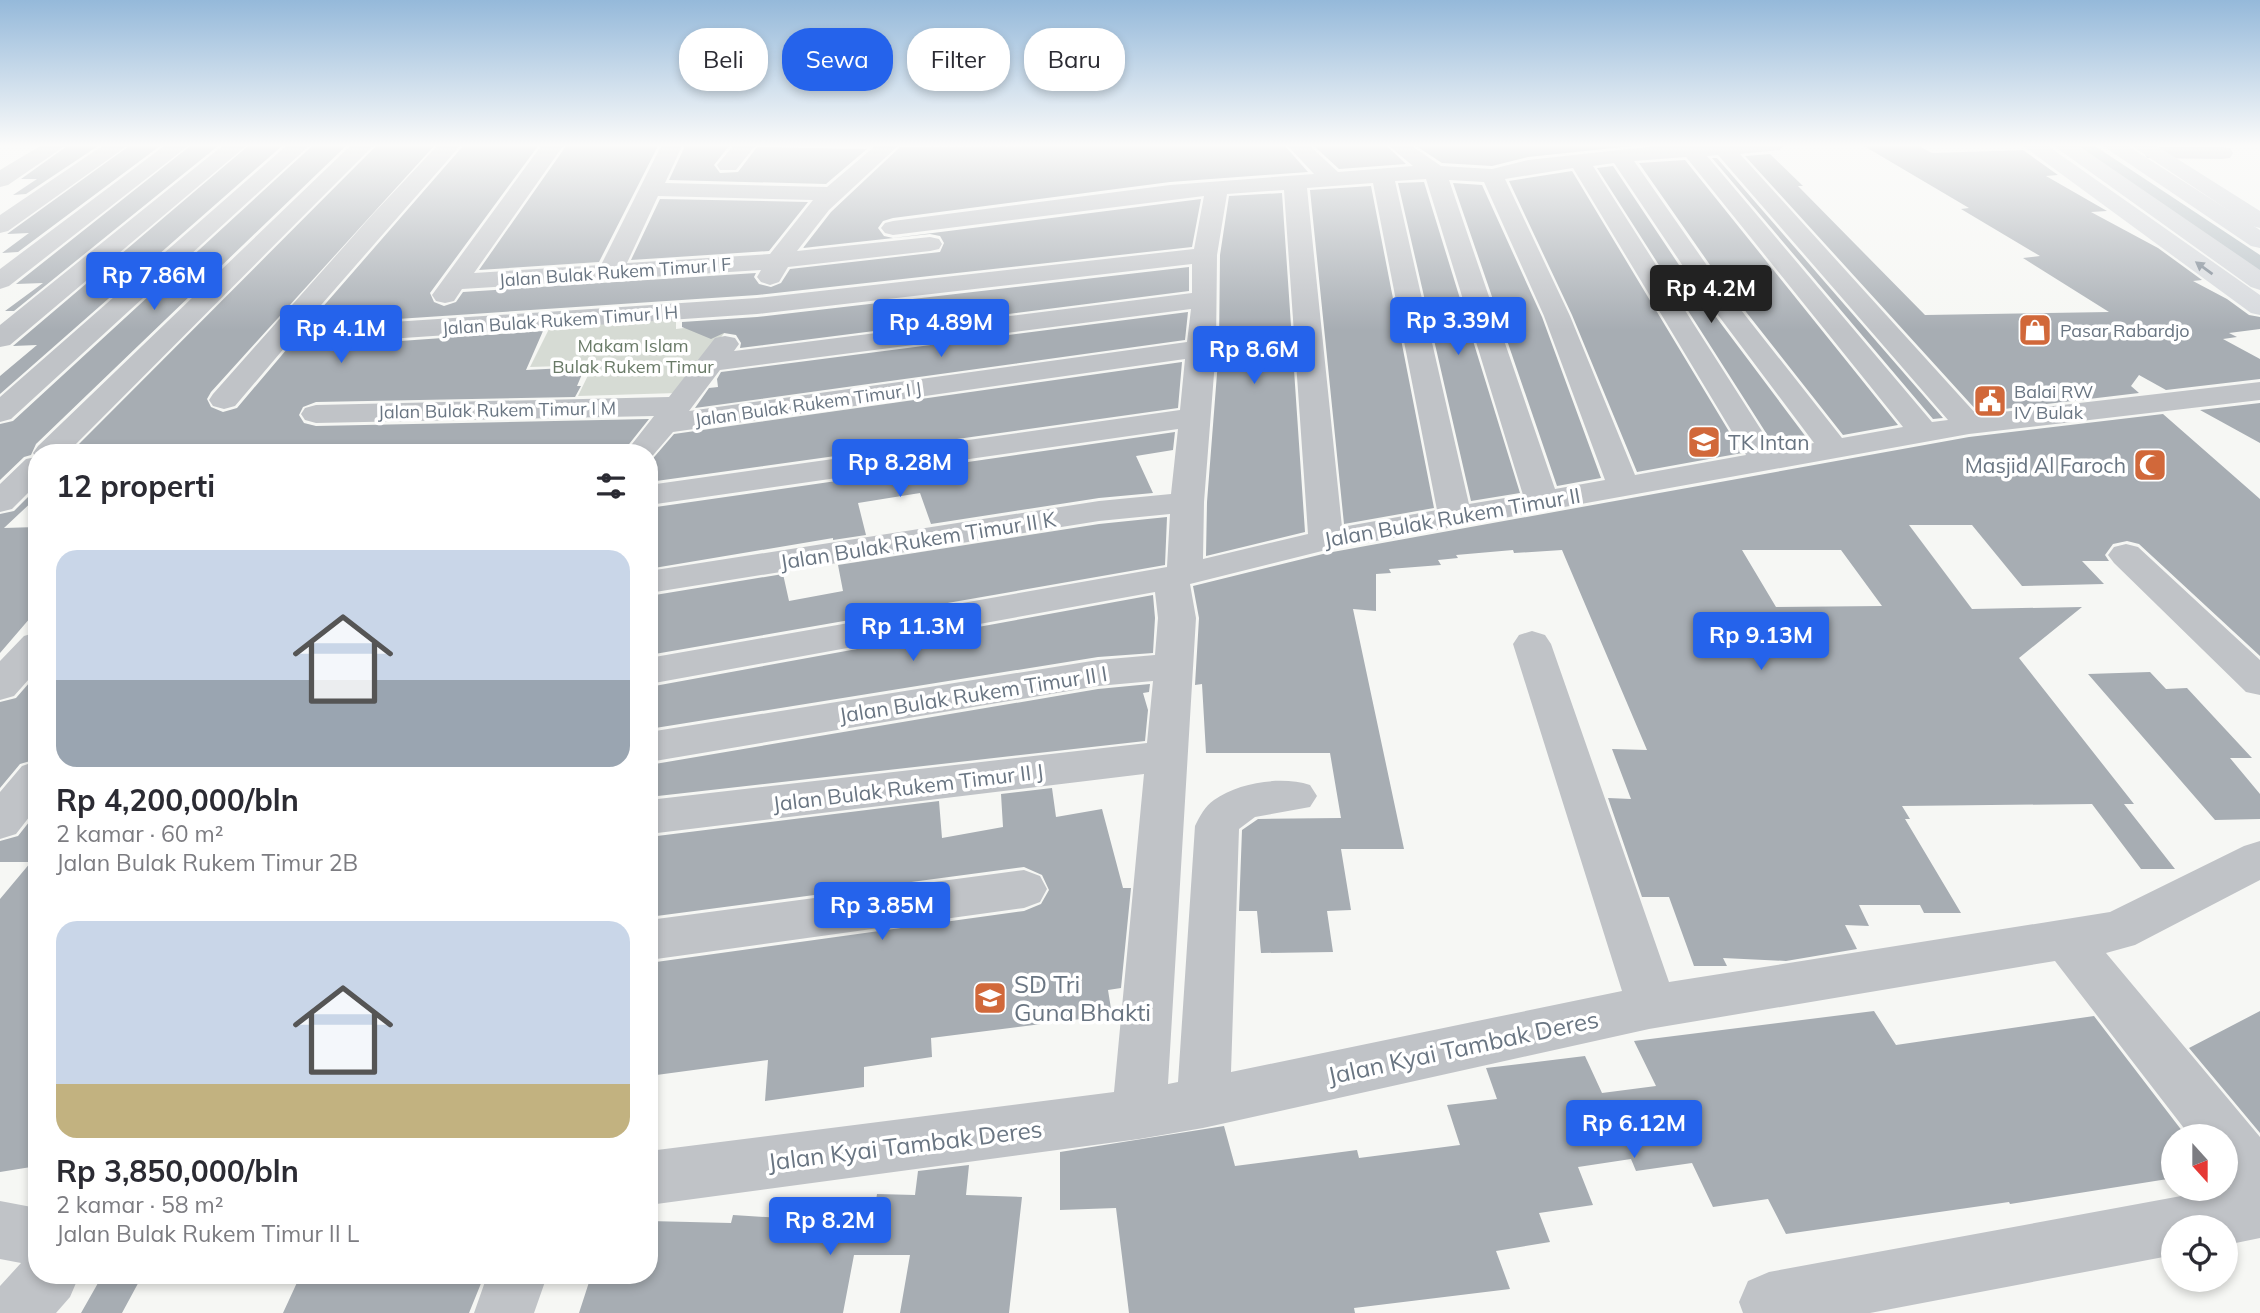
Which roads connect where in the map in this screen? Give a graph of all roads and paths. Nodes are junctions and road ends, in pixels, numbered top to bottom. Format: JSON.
{"nodes":[{"id":1,"x":27,"y":207,"type":"edge"},
{"id":2,"x":97,"y":207,"type":"edge"},
{"id":3,"x":160,"y":207,"type":"edge"},
{"id":4,"x":230,"y":207,"type":"edge"},
{"id":5,"x":300,"y":207,"type":"edge"},
{"id":6,"x":394,"y":207,"type":"edge"},
{"id":7,"x":508,"y":207,"type":"edge"},
{"id":8,"x":642,"y":207,"type":"edge"},
{"id":9,"x":818,"y":207,"type":"edge"},
{"id":10,"x":1052,"y":207,"type":"edge"},
{"id":11,"x":1205,"y":207,"type":"edge"},
{"id":12,"x":1297,"y":207,"type":"edge"},
{"id":13,"x":1392,"y":207,"type":"edge"},
{"id":14,"x":1446,"y":207,"type":"edge"},
{"id":15,"x":1507,"y":207,"type":"edge"},
{"id":16,"x":1608,"y":207,"type":"edge"},
{"id":17,"x":1655,"y":207,"type":"edge"},
{"id":18,"x":1737,"y":207,"type":"edge"},
{"id":19,"x":1775,"y":207,"type":"edge"},
{"id":20,"x":2120,"y":207,"type":"edge"},
{"id":21,"x":2153,"y":207,"type":"edge"},
{"id":22,"x":2209,"y":207,"type":"edge"},
{"id":23,"x":2239,"y":207,"type":"edge"},
{"id":24,"x":2260,"y":221,"type":"edge"},
{"id":25,"x":0,"y":226,"type":"edge"},
{"id":26,"x":893,"y":228,"type":"dead end"},
{"id":27,"x":1049,"y":231,"type":"dead end"},
{"id":28,"x":2260,"y":241,"type":"edge"},
{"id":29,"x":1205,"y":255,"type":"junction"},
{"id":30,"x":777,"y":261,"type":"junction"},
{"id":31,"x":610,"y":272,"type":"junction"},
{"id":32,"x":0,"y":281,"type":"edge"},
{"id":33,"x":454,"y":282,"type":"junction"},
{"id":34,"x":2260,"y":282,"type":"edge"},
{"id":35,"x":1205,"y":299,"type":"junction"},
{"id":36,"x":757,"y":306,"type":"junction"},
{"id":37,"x":2260,"y":307,"type":"edge"},
{"id":38,"x":419,"y":330,"type":"junction"},
{"id":39,"x":278,"y":338,"type":"junction"},
{"id":40,"x":0,"y":339,"type":"edge"},
{"id":41,"x":1202,"y":348,"type":"junction"},
{"id":42,"x":709,"y":363,"type":"junction"},
{"id":43,"x":2068,"y":388,"type":"dead end"},
{"id":44,"x":2260,"y":391,"type":"edge"},
{"id":45,"x":224,"y":400,"type":"dead end"},
{"id":46,"x":2193,"y":401,"type":"junction"},
{"id":47,"x":0,"y":413,"type":"edge"},
{"id":48,"x":316,"y":414,"type":"dead end"},
{"id":49,"x":671,"y":415,"type":"junction"},
{"id":50,"x":1195,"y":417,"type":"junction"},
{"id":51,"x":1969,"y":425,"type":"junction"},
{"id":52,"x":1924,"y":433,"type":"junction"},
{"id":53,"x":58,"y":444,"type":"edge"},
{"id":54,"x":648,"y":444,"type":"edge"},
{"id":55,"x":1835,"y":450,"type":"junction"},
{"id":56,"x":1765,"y":461,"type":"junction"},
{"id":57,"x":28,"y":475,"type":"edge"},
{"id":58,"x":1623,"y":485,"type":"junction"},
{"id":59,"x":658,"y":494,"type":"edge"},
{"id":60,"x":1542,"y":501,"type":"junction"},
{"id":61,"x":0,"y":502,"type":"edge"},
{"id":62,"x":1187,"y":502,"type":"junction"},
{"id":63,"x":1455,"y":517,"type":"junction"},
{"id":64,"x":1326,"y":540,"type":"junction"},
{"id":65,"x":2126,"y":555,"type":"dead end"},
{"id":66,"x":1178,"y":576,"type":"junction"},
{"id":67,"x":658,"y":581,"type":"edge"},
{"id":68,"x":1532,"y":644,"type":"dead end"},
{"id":69,"x":28,"y":655,"type":"edge"},
{"id":70,"x":1173,"y":666,"type":"junction"},
{"id":71,"x":658,"y":669,"type":"edge"},
{"id":72,"x":2260,"y":682,"type":"edge"},
{"id":73,"x":0,"y":686,"type":"edge"},
{"id":74,"x":658,"y":746,"type":"edge"},
{"id":75,"x":1166,"y":756,"type":"junction"},
{"id":76,"x":28,"y":787,"type":"edge"},
{"id":77,"x":1295,"y":796,"type":"dead end"},
{"id":78,"x":658,"y":816,"type":"edge"},
{"id":79,"x":0,"y":822,"type":"edge"},
{"id":80,"x":2260,"y":859,"type":"edge"},
{"id":81,"x":1024,"y":889,"type":"dead end"},
{"id":82,"x":658,"y":939,"type":"edge"},
{"id":83,"x":2067,"y":941,"type":"junction"},
{"id":84,"x":1649,"y":1007,"type":"junction"},
{"id":85,"x":1203,"y":1103,"type":"junction"},
{"id":86,"x":1139,"y":1114,"type":"junction"},
{"id":87,"x":2215,"y":1124,"type":"edge"},
{"id":88,"x":2238,"y":1153,"type":"edge"},
{"id":89,"x":658,"y":1177,"type":"edge"},
{"id":90,"x":2260,"y":1180,"type":"edge"},
{"id":91,"x":2260,"y":1210,"type":"edge"},
{"id":92,"x":0,"y":1230,"type":"edge"},
{"id":93,"x":28,"y":1235,"type":"edge"},
{"id":94,"x":42,"y":1284,"type":"edge"},
{"id":95,"x":514,"y":1284,"type":"edge"},
{"id":96,"x":1769,"y":1302,"type":"dead end"},
{"id":97,"x":16,"y":1313,"type":"edge"},
{"id":98,"x":504,"y":1313,"type":"edge"}],
"edges":[{"from":1,"to":25,"type":"street"},
{"from":2,"to":32,"type":"street"},
{"from":3,"to":40,"type":"street"},
{"from":4,"to":47,"type":"street"},
{"from":5,"to":53,"type":"street"},
{"from":6,"to":39,"type":"street"},
{"from":7,"to":33,"type":"street"},
{"from":8,"to":31,"type":"street"},
{"from":9,"to":30,"type":"street"},
{"from":10,"to":26,"type":"street"},
{"from":11,"to":29,"type":"street"},
{"from":12,"to":64,"type":"street"},
{"from":13,"to":63,"type":"street"},
{"from":14,"to":60,"type":"street"},
{"from":15,"to":58,"type":"street"},
{"from":16,"to":56,"type":"street"},
{"from":17,"to":55,"type":"street"},
{"from":18,"to":52,"type":"street"},
{"from":19,"to":51,"type":"street"},
{"from":37,"to":20,"type":"main road","one_way":true},
{"from":21,"to":34,"type":"main road"},
{"from":22,"to":28,"type":"main road"},
{"from":23,"to":24,"type":"main road"},
{"from":27,"to":30,"type":"street","name":"Jalan Bulak Rukem Timur I F"},
{"from":29,"to":35,"type":"street"},
{"from":29,"to":36,"type":"street","name":"Jalan Bulak Rukem Timur I H"},
{"from":30,"to":31,"type":"street","name":"Jalan Bulak Rukem Timur I F"},
{"from":30,"to":36,"type":"street"},
{"from":31,"to":33,"type":"street","name":"Jalan Bulak Rukem Timur I F"},
{"from":33,"to":38,"type":"street"},
{"from":35,"to":41,"type":"street"},
{"from":35,"to":42,"type":"street"},
{"from":36,"to":38,"type":"street","name":"Jalan Bulak Rukem Timur I H"},
{"from":36,"to":42,"type":"street"},
{"from":38,"to":39,"type":"street","name":"Jalan Bulak Rukem Timur I H"},
{"from":39,"to":45,"type":"street"},
{"from":41,"to":49,"type":"street","name":"Jalan Bulak Rukem Timur I J"},
{"from":41,"to":50,"type":"street"},
{"from":42,"to":49,"type":"street"},
{"from":43,"to":46,"type":"street"},
{"from":44,"to":46,"type":"street","name":"Jalan Bulak Rukem Timur II"},
{"from":46,"to":51,"type":"street","name":"Jalan Bulak Rukem Timur II"},
{"from":48,"to":49,"type":"street","name":"Jalan Bulak Rukem Timur I M"},
{"from":49,"to":54,"type":"street"},
{"from":50,"to":59,"type":"street"},
{"from":50,"to":62,"type":"street"},
{"from":51,"to":52,"type":"street","name":"Jalan Bulak Rukem Timur II"},
{"from":52,"to":55,"type":"street","name":"Jalan Bulak Rukem Timur II"},
{"from":55,"to":56,"type":"street","name":"Jalan Bulak Rukem Timur II"},
{"from":56,"to":58,"type":"street","name":"Jalan Bulak Rukem Timur II"},
{"from":57,"to":61,"type":"street"},
{"from":58,"to":60,"type":"street","name":"Jalan Bulak Rukem Timur II"},
{"from":60,"to":63,"type":"street","name":"Jalan Bulak Rukem Timur II"},
{"from":62,"to":66,"type":"street"},
{"from":62,"to":67,"type":"street","name":"Jalan Bulak Rukem Timur II K"},
{"from":63,"to":64,"type":"street","name":"Jalan Bulak Rukem Timur II"},
{"from":64,"to":66,"type":"street","name":"Jalan Bulak Rukem Timur II"},
{"from":65,"to":72,"type":"street"},
{"from":66,"to":70,"type":"street"},
{"from":66,"to":71,"type":"street","name":"Jalan Bulak Rukem Timur II"},
{"from":68,"to":84,"type":"street"},
{"from":69,"to":73,"type":"street"},
{"from":70,"to":74,"type":"street","name":"Jalan Bulak Rukem Timur II I"},
{"from":70,"to":75,"type":"street"},
{"from":75,"to":78,"type":"street","name":"Jalan Bulak Rukem Timur II J"},
{"from":75,"to":86,"type":"street"},
{"from":76,"to":79,"type":"street"},
{"from":77,"to":85,"type":"street"},
{"from":80,"to":83,"type":"street","name":"Jalan Kyai Tambak Deres"},
{"from":81,"to":82,"type":"street"},
{"from":83,"to":84,"type":"street","name":"Jalan Kyai Tambak Deres"},
{"from":83,"to":87,"type":"street"},
{"from":84,"to":85,"type":"street","name":"Jalan Kyai Tambak Deres"},
{"from":85,"to":86,"type":"street","name":"Jalan Kyai Tambak Deres"},
{"from":86,"to":89,"type":"street","name":"Jalan Kyai Tambak Deres"},
{"from":88,"to":90,"type":"street"},
{"from":91,"to":96,"type":"street"},
{"from":92,"to":93,"type":"street"},
{"from":94,"to":97,"type":"street"},
{"from":95,"to":98,"type":"street"}]}
